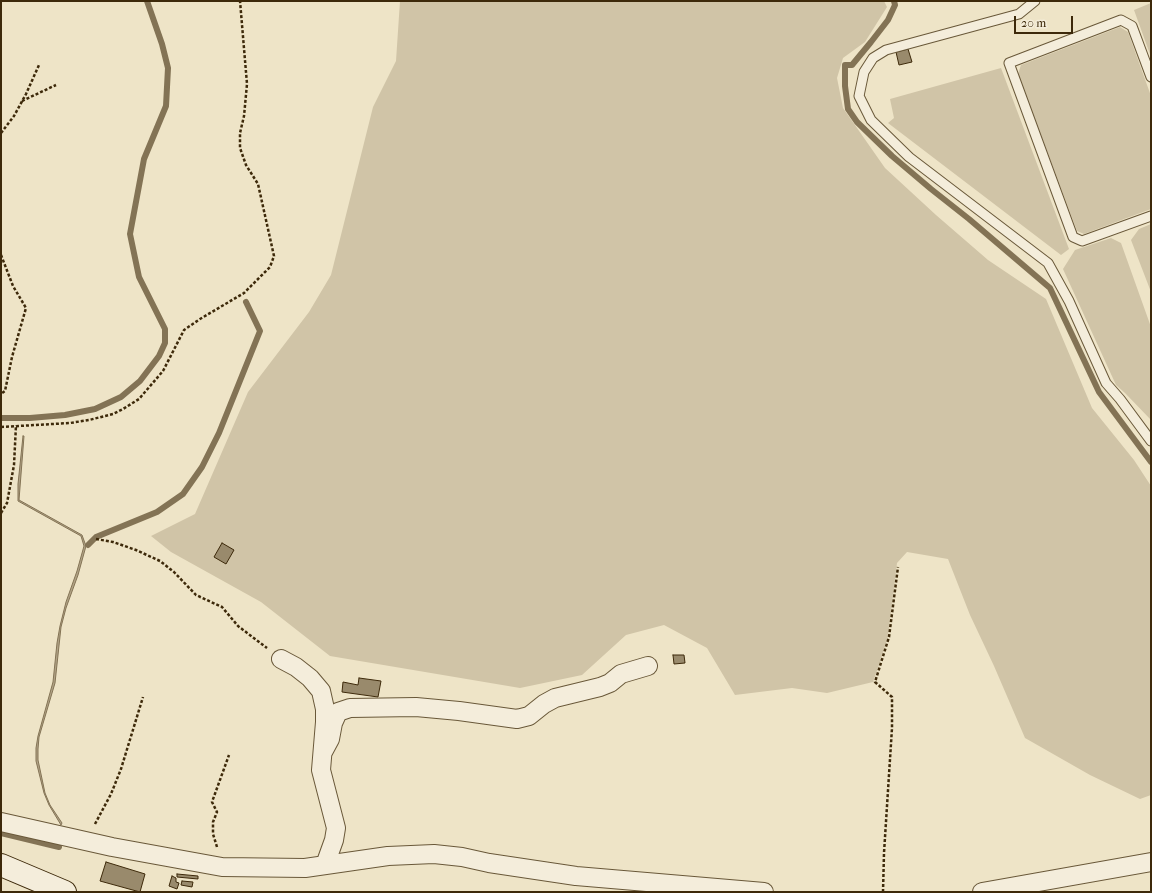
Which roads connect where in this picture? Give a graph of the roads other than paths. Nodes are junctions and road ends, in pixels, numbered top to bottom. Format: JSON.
{"nodes":[{"id":1,"x":1035,"y":1,"type":"edge"},
{"id":2,"x":1151,"y":77,"type":"edge"},
{"id":3,"x":1151,"y":216,"type":"edge"},
{"id":4,"x":1151,"y":441,"type":"edge"},
{"id":5,"x":280,"y":659,"type":"road end"},
{"id":6,"x":648,"y":666,"type":"dead end"},
{"id":7,"x":323,"y":752,"type":"junction"},
{"id":8,"x":1,"y":822,"type":"edge"},
{"id":9,"x":1151,"y":862,"type":"edge"},
{"id":10,"x":1,"y":865,"type":"edge"},
{"id":11,"x":325,"y":866,"type":"junction"},
{"id":12,"x":65,"y":892,"type":"edge"},
{"id":13,"x":764,"y":892,"type":"edge"},
{"id":14,"x":982,"y":892,"type":"edge"}],
"edges":[{"from":1,"to":4,"type":"lane"},
{"from":2,"to":3,"type":"lane"},
{"from":5,"to":7,"type":"street"},
{"from":6,"to":7,"type":"street"},
{"from":7,"to":11,"type":"street"},
{"from":8,"to":11,"type":"street"},
{"from":9,"to":14,"type":"street"},
{"from":10,"to":12,"type":"main road"},
{"from":11,"to":13,"type":"street"}]}
